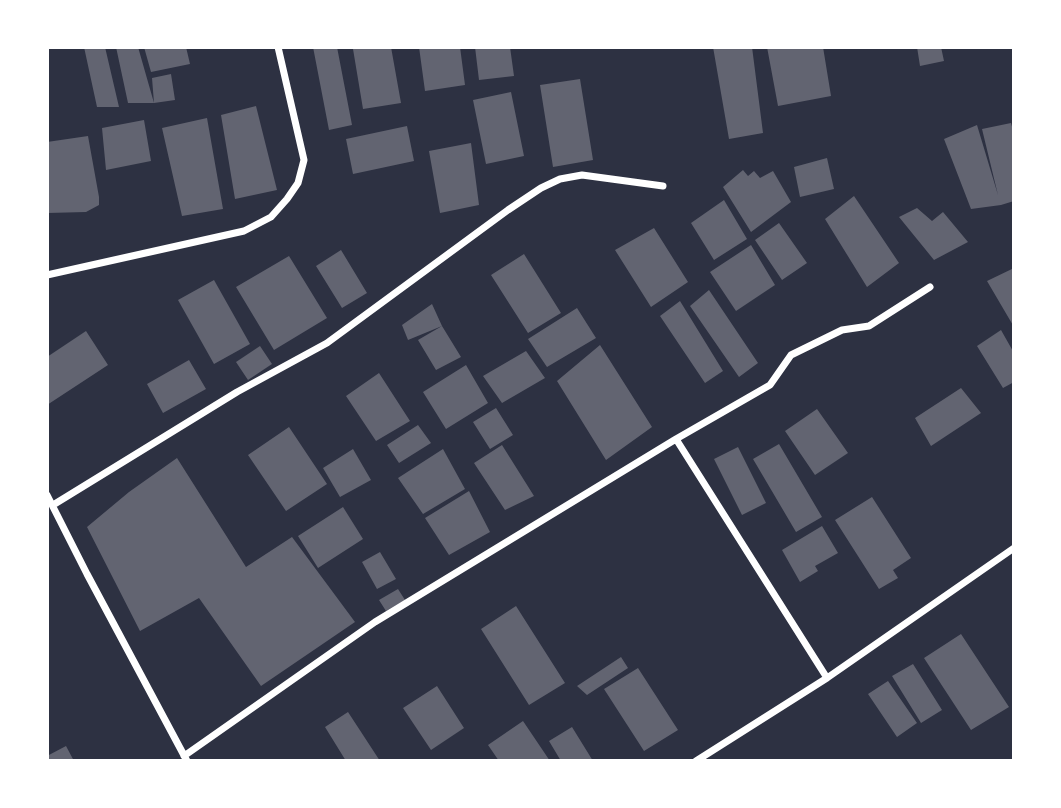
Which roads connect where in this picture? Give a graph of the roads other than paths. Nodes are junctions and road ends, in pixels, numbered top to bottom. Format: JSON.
{"nodes":[{"id":1,"x":278,"y":47,"type":"edge"},
{"id":2,"x":663,"y":186,"type":"dead end"},
{"id":3,"x":47,"y":275,"type":"edge"},
{"id":4,"x":930,"y":287,"type":"dead end"},
{"id":5,"x":676,"y":439,"type":"junction"},
{"id":6,"x":47,"y":495,"type":"edge"},
{"id":7,"x":52,"y":505,"type":"junction"},
{"id":8,"x":1014,"y":548,"type":"edge"},
{"id":9,"x":827,"y":678,"type":"junction"},
{"id":10,"x":186,"y":758,"type":"edge"},
{"id":11,"x":696,"y":761,"type":"edge"}],
"edges":[{"from":1,"to":3,"type":"street"},
{"from":2,"to":7,"type":"street"},
{"from":4,"to":5,"type":"street"},
{"from":5,"to":9,"type":"street"},
{"from":5,"to":10,"type":"street"},
{"from":6,"to":7,"type":"street"},
{"from":7,"to":10,"type":"street"},
{"from":8,"to":9,"type":"street"},
{"from":9,"to":11,"type":"street"}]}
